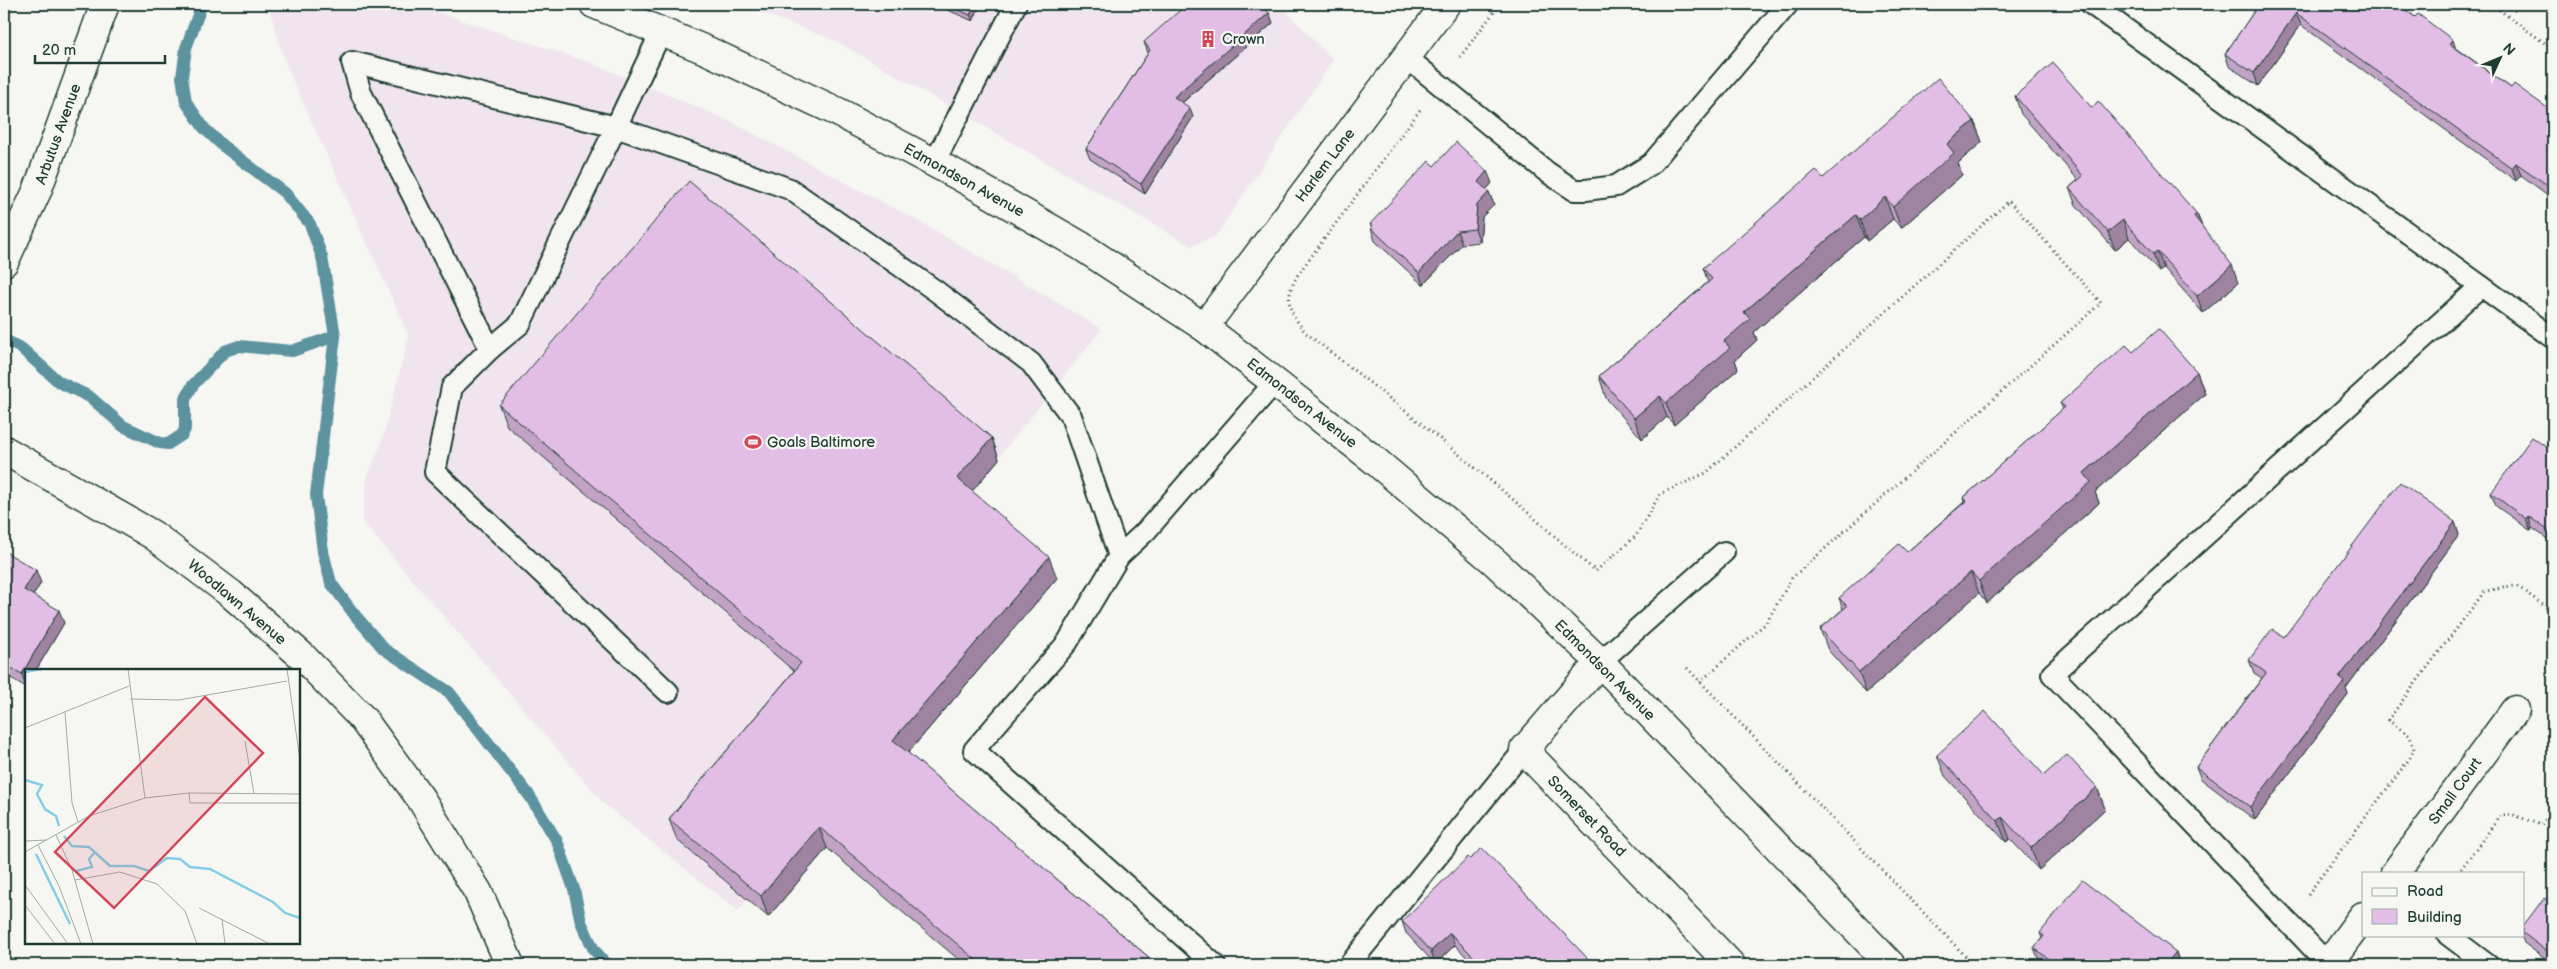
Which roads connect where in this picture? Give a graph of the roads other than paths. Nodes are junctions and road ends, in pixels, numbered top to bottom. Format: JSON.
{"nodes":[{"id":1,"x":106,"y":4,"type":"edge"},
{"id":2,"x":594,"y":4,"type":"edge"},
{"id":3,"x":1016,"y":4,"type":"edge"},
{"id":4,"x":1446,"y":4,"type":"edge"},
{"id":5,"x":1788,"y":4,"type":"edge"},
{"id":6,"x":2091,"y":4,"type":"edge"},
{"id":7,"x":662,"y":32,"type":"junction"},
{"id":8,"x":1406,"y":57,"type":"junction"},
{"id":9,"x":616,"y":127,"type":"junction"},
{"id":10,"x":934,"y":163,"type":"junction"},
{"id":11,"x":4,"y":262,"type":"edge"},
{"id":12,"x":2481,"y":286,"type":"junction"},
{"id":13,"x":1204,"y":327,"type":"junction"},
{"id":14,"x":2553,"y":338,"type":"edge"},
{"id":15,"x":490,"y":349,"type":"junction"},
{"id":16,"x":1275,"y":382,"type":"junction"},
{"id":17,"x":4,"y":450,"type":"edge"},
{"id":18,"x":1724,"y":552,"type":"dead end"},
{"id":19,"x":1118,"y":556,"type":"junction"},
{"id":20,"x":1600,"y":662,"type":"junction"},
{"id":21,"x":668,"y":692,"type":"dead end"},
{"id":22,"x":2515,"y":710,"type":"dead end"},
{"id":23,"x":1524,"y":750,"type":"junction"},
{"id":24,"x":2396,"y":872,"type":"edge"},
{"id":25,"x":2362,"y":917,"type":"edge"},
{"id":26,"x":2449,"y":936,"type":"edge"},
{"id":27,"x":510,"y":965,"type":"edge"},
{"id":28,"x":1216,"y":965,"type":"edge"},
{"id":29,"x":1349,"y":965,"type":"edge"},
{"id":30,"x":1731,"y":965,"type":"edge"},
{"id":31,"x":1891,"y":965,"type":"edge"},
{"id":32,"x":2328,"y":965,"type":"edge"},
{"id":33,"x":2488,"y":965,"type":"edge"}],
"edges":[{"from":1,"to":11,"type":"street","name":"Arbutus Avenue"},
{"from":2,"to":7,"type":"street","name":"Edmondson Avenue"},
{"from":3,"to":10,"type":"lane"},
{"from":4,"to":8,"type":"street","name":"Harlem Lane"},
{"from":5,"to":8,"type":"lane"},
{"from":6,"to":12,"type":"lane"},
{"from":7,"to":9,"type":"lane"},
{"from":7,"to":10,"type":"street","name":"Edmondson Avenue"},
{"from":8,"to":13,"type":"street","name":"Harlem Lane"},
{"from":9,"to":15,"type":"lane"},
{"from":9,"to":15,"type":"lane"},
{"from":9,"to":19,"type":"lane"},
{"from":10,"to":13,"type":"street","name":"Edmondson Avenue"},
{"from":12,"to":14,"type":"lane"},
{"from":12,"to":32,"type":"lane"},
{"from":13,"to":16,"type":"street","name":"Edmondson Avenue"},
{"from":15,"to":21,"type":"lane"},
{"from":16,"to":19,"type":"lane"},
{"from":16,"to":20,"type":"street","name":"Edmondson Avenue"},
{"from":17,"to":27,"type":"street","name":"Woodlawn Avenue"},
{"from":18,"to":20,"type":"lane"},
{"from":19,"to":28,"type":"lane"},
{"from":20,"to":23,"type":"street"},
{"from":20,"to":31,"type":"street","name":"Edmondson Avenue"},
{"from":22,"to":24,"type":"street","name":"Small Court"},
{"from":23,"to":29,"type":"lane"},
{"from":23,"to":30,"type":"street","name":"Somerset Road"},
{"from":25,"to":32,"type":"street"},
{"from":26,"to":33,"type":"lane"}]}
